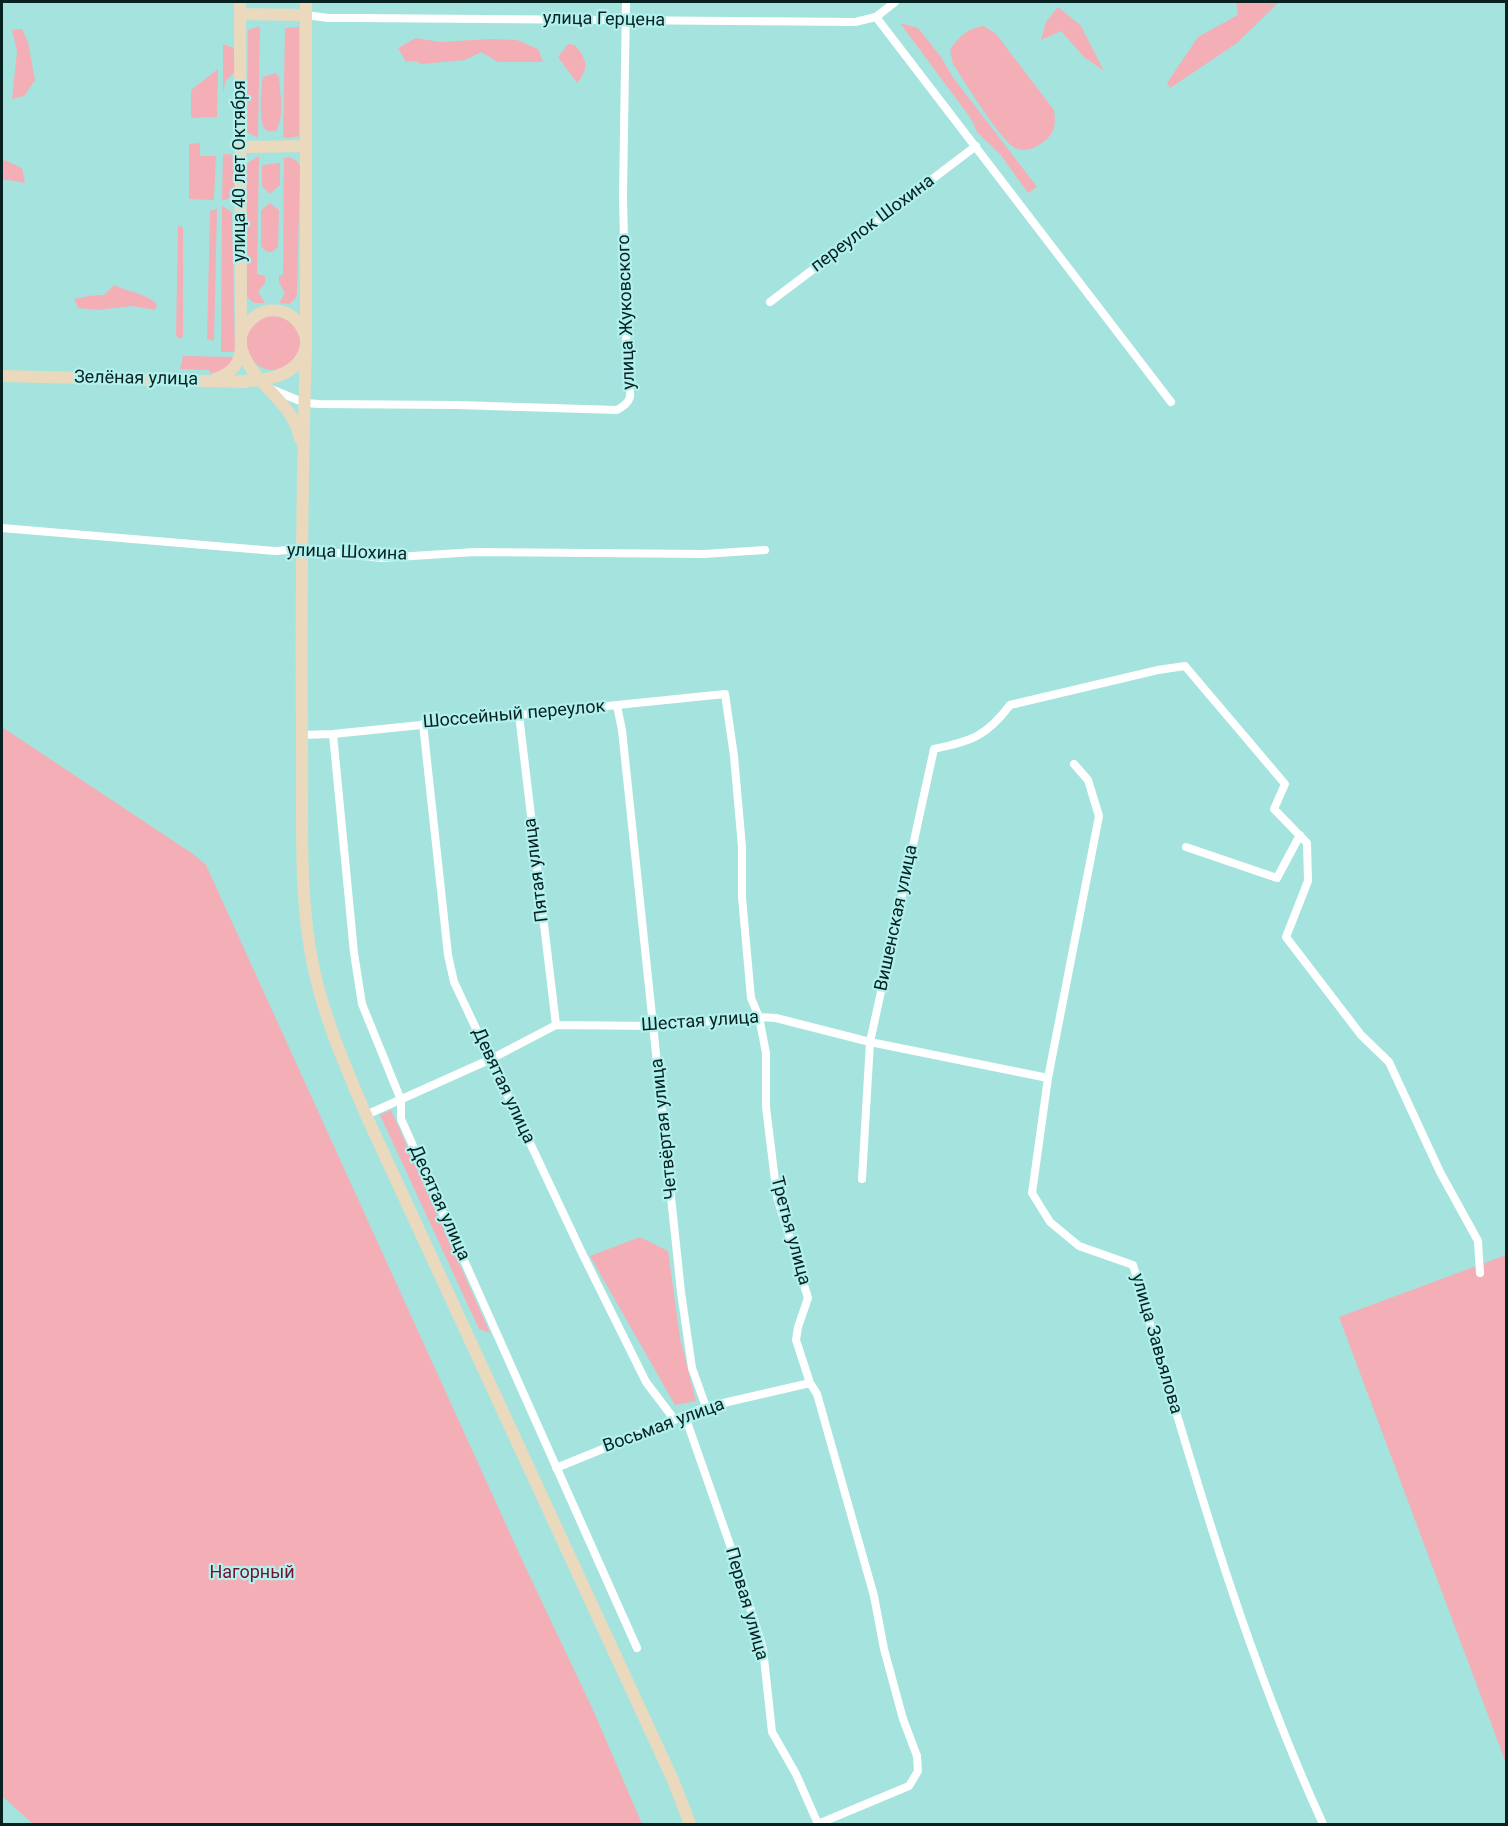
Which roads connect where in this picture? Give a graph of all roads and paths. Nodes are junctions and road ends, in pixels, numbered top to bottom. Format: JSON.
{"nodes":[{"id":1,"x":306,"y":2,"type":"edge"},
{"id":2,"x":626,"y":2,"type":"edge"},
{"id":3,"x":895,"y":2,"type":"edge"},
{"id":4,"x":240,"y":8,"type":"edge"},
{"id":5,"x":306,"y":15,"type":"junction"},
{"id":6,"x":876,"y":17,"type":"junction"},
{"id":7,"x":627,"y":20,"type":"junction"},
{"id":8,"x":306,"y":146,"type":"junction"},
{"id":9,"x":976,"y":146,"type":"junction"},
{"id":10,"x":239,"y":147,"type":"junction"},
{"id":11,"x":770,"y":302,"type":"dead end"},
{"id":12,"x":241,"y":343,"type":"junction"},
{"id":13,"x":306,"y":343,"type":"junction"},
{"id":14,"x":248,"y":364,"type":"junction"},
{"id":15,"x":2,"y":376,"type":"edge"},
{"id":16,"x":276,"y":376,"type":"junction"},
{"id":17,"x":201,"y":380,"type":"junction"},
{"id":18,"x":265,"y":383,"type":"junction"},
{"id":19,"x":1171,"y":402,"type":"dead end"},
{"id":20,"x":305,"y":403,"type":"junction"},
{"id":21,"x":303,"y":452,"type":"junction"},
{"id":22,"x":2,"y":528,"type":"edge"},
{"id":23,"x":302,"y":549,"type":"junction"},
{"id":24,"x":765,"y":550,"type":"dead end"},
{"id":25,"x":725,"y":694,"type":"joint"},
{"id":26,"x":617,"y":705,"type":"junction"},
{"id":27,"x":519,"y":715,"type":"junction"},
{"id":28,"x":423,"y":724,"type":"junction"},
{"id":29,"x":333,"y":734,"type":"junction"},
{"id":30,"x":302,"y":735,"type":"junction"},
{"id":31,"x":1074,"y":764,"type":"dead end"},
{"id":32,"x":1300,"y":835,"type":"junction"},
{"id":33,"x":1186,"y":847,"type":"dead end"},
{"id":34,"x":759,"y":1017,"type":"junction"},
{"id":35,"x":556,"y":1025,"type":"junction"},
{"id":36,"x":654,"y":1026,"type":"junction"},
{"id":37,"x":870,"y":1042,"type":"junction"},
{"id":38,"x":491,"y":1059,"type":"junction"},
{"id":39,"x":1048,"y":1078,"type":"junction"},
{"id":40,"x":401,"y":1101,"type":"junction"},
{"id":41,"x":366,"y":1115,"type":"junction"},
{"id":42,"x":862,"y":1179,"type":"dead end"},
{"id":43,"x":1480,"y":1273,"type":"dead end"},
{"id":44,"x":810,"y":1383,"type":"junction"},
{"id":45,"x":706,"y":1407,"type":"junction"},
{"id":46,"x":685,"y":1416,"type":"junction"},
{"id":47,"x":674,"y":1419,"type":"junction"},
{"id":48,"x":556,"y":1468,"type":"junction"},
{"id":49,"x":637,"y":1648,"type":"dead end"},
{"id":50,"x":690,"y":1824,"type":"edge"},
{"id":51,"x":818,"y":1824,"type":"edge"},
{"id":52,"x":1323,"y":1824,"type":"edge"}],
"edges":[{"from":1,"to":5,"type":"main road"},
{"from":2,"to":7,"type":"street","name":"улица Жуковского"},
{"from":3,"to":6,"type":"street","name":"улица Герцена"},
{"from":4,"to":5,"type":"main road"},
{"from":4,"to":10,"type":"main road","name":"улица 40 лет Октября"},
{"from":5,"to":7,"type":"street","name":"улица Герцена"},
{"from":5,"to":8,"type":"main road"},
{"from":6,"to":7,"type":"street","name":"улица Герцена"},
{"from":6,"to":9,"type":"street"},
{"from":7,"to":20,"type":"street","name":"улица Жуковского"},
{"from":8,"to":10,"type":"main road"},
{"from":8,"to":13,"type":"main road"},
{"from":9,"to":11,"type":"street","name":"переулок Шохина"},
{"from":9,"to":19,"type":"street"},
{"from":10,"to":12,"type":"main road","name":"улица 40 лет Октября"},
{"from":12,"to":13,"type":"main road"},
{"from":12,"to":14,"type":"main road","name":"улица 40 лет Октября"},
{"from":12,"to":17,"type":"main road"},
{"from":13,"to":16,"type":"main road"},
{"from":13,"to":20,"type":"main road"},
{"from":14,"to":16,"type":"main road"},
{"from":14,"to":18,"type":"main road","name":"улица 40 лет Октября"},
{"from":15,"to":17,"type":"main road","name":"Зелёная улица"},
{"from":16,"to":18,"type":"main road"},
{"from":17,"to":18,"type":"main road","name":"Зелёная улица"},
{"from":18,"to":20,"type":"street","name":"улица Жуковского"},
{"from":18,"to":21,"type":"main road","name":"улица 40 лет Октября"},
{"from":20,"to":21,"type":"main road"},
{"from":21,"to":23,"type":"main road"},
{"from":22,"to":23,"type":"street","name":"улица Шохина"},
{"from":23,"to":24,"type":"street","name":"улица Шохина"},
{"from":23,"to":30,"type":"main road"},
{"from":25,"to":26,"type":"street","name":"Шоссейный переулок"},
{"from":25,"to":34,"type":"street","name":"Третья улица"},
{"from":26,"to":27,"type":"street","name":"Шоссейный переулок"},
{"from":26,"to":36,"type":"street","name":"Четвёртая улица"},
{"from":27,"to":28,"type":"street","name":"Шоссейный переулок"},
{"from":27,"to":35,"type":"street","name":"Пятая улица"},
{"from":28,"to":29,"type":"street","name":"Шоссейный переулок"},
{"from":28,"to":38,"type":"street","name":"Девятая улица"},
{"from":29,"to":30,"type":"street","name":"Шоссейный переулок"},
{"from":29,"to":40,"type":"street","name":"Десятая улица"},
{"from":30,"to":41,"type":"main road"},
{"from":31,"to":39,"type":"street","name":"улица Завьялова"},
{"from":32,"to":33,"type":"street"},
{"from":32,"to":37,"type":"street","name":"Вишенская улица"},
{"from":32,"to":43,"type":"street"},
{"from":34,"to":36,"type":"street","name":"Шестая улица"},
{"from":34,"to":37,"type":"street","name":"Шестая улица"},
{"from":34,"to":44,"type":"street","name":"Третья улица"},
{"from":35,"to":36,"type":"street","name":"Шестая улица"},
{"from":35,"to":38,"type":"street","name":"Шестая улица"},
{"from":36,"to":45,"type":"street","name":"Четвёртая улица"},
{"from":37,"to":39,"type":"street","name":"Шестая улица"},
{"from":37,"to":42,"type":"street","name":"Вишенская улица"},
{"from":38,"to":40,"type":"street","name":"Шестая улица"},
{"from":38,"to":47,"type":"street","name":"Девятая улица"},
{"from":39,"to":52,"type":"street","name":"улица Завьялова"},
{"from":40,"to":41,"type":"street","name":"Шестая улица"},
{"from":40,"to":48,"type":"street","name":"Десятая улица"},
{"from":41,"to":50,"type":"main road"},
{"from":44,"to":45,"type":"street","name":"Восьмая улица"},
{"from":44,"to":51,"type":"street","name":"Третья улица"},
{"from":45,"to":46,"type":"street","name":"Восьмая улица"},
{"from":46,"to":47,"type":"street","name":"Восьмая улица"},
{"from":46,"to":51,"type":"street","name":"Первая улица"},
{"from":47,"to":48,"type":"street","name":"Восьмая улица"},
{"from":48,"to":49,"type":"street","name":"Десятая улица"}]}
